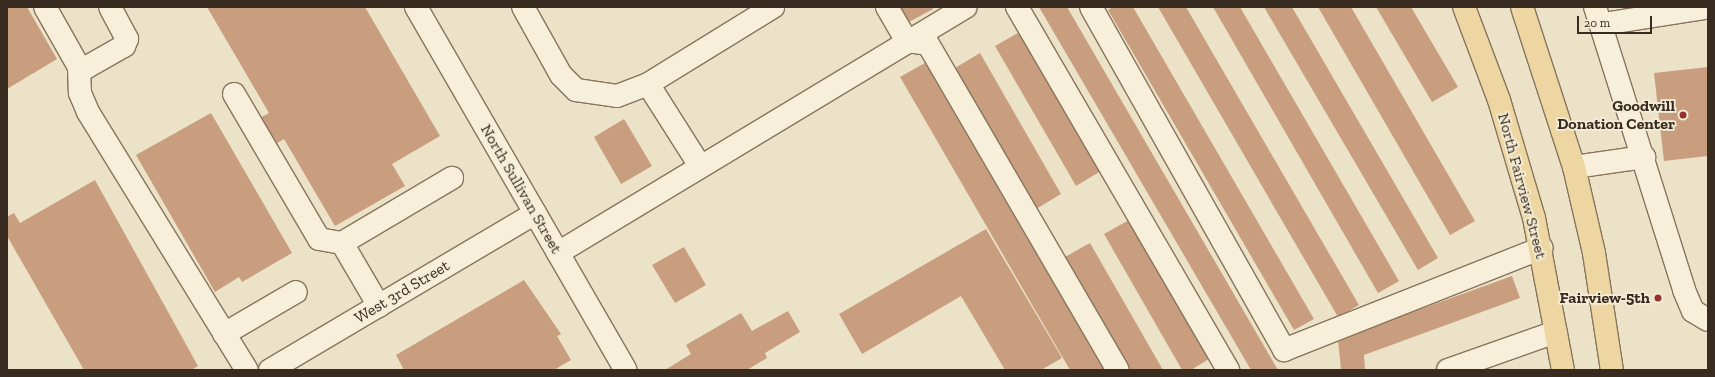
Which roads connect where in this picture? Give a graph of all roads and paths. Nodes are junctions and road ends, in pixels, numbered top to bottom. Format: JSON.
{"nodes":[{"id":1,"x":45,"y":7,"type":"edge"},
{"id":2,"x":110,"y":7,"type":"edge"},
{"id":3,"x":416,"y":7,"type":"edge"},
{"id":4,"x":522,"y":7,"type":"edge"},
{"id":5,"x":773,"y":7,"type":"edge"},
{"id":6,"x":887,"y":7,"type":"edge"},
{"id":7,"x":966,"y":7,"type":"edge"},
{"id":8,"x":1017,"y":7,"type":"edge"},
{"id":9,"x":1091,"y":7,"type":"edge"},
{"id":10,"x":1464,"y":7,"type":"edge"},
{"id":11,"x":1522,"y":7,"type":"edge"},
{"id":12,"x":1704,"y":8,"type":"edge"},
{"id":13,"x":1599,"y":16,"type":"edge"},
{"id":14,"x":907,"y":41,"type":"junction"},
{"id":15,"x":79,"y":67,"type":"junction"},
{"id":16,"x":648,"y":84,"type":"junction"},
{"id":17,"x":234,"y":94,"type":"dead end"},
{"id":18,"x":1644,"y":157,"type":"junction"},
{"id":19,"x":700,"y":166,"type":"junction"},
{"id":20,"x":1574,"y":167,"type":"junction"},
{"id":21,"x":452,"y":178,"type":"dead end"},
{"id":22,"x":535,"y":213,"type":"junction"},
{"id":23,"x":342,"y":243,"type":"junction"},
{"id":24,"x":1540,"y":248,"type":"junction"},
{"id":25,"x":558,"y":253,"type":"junction"},
{"id":26,"x":296,"y":292,"type":"dead end"},
{"id":27,"x":379,"y":306,"type":"junction"},
{"id":28,"x":1708,"y":320,"type":"edge"},
{"id":29,"x":1556,"y":332,"type":"junction"},
{"id":30,"x":224,"y":334,"type":"junction"},
{"id":31,"x":246,"y":370,"type":"edge"},
{"id":32,"x":270,"y":370,"type":"edge"},
{"id":33,"x":626,"y":370,"type":"edge"},
{"id":34,"x":1118,"y":370,"type":"edge"},
{"id":35,"x":1228,"y":370,"type":"edge"},
{"id":36,"x":1448,"y":370,"type":"edge"},
{"id":37,"x":1563,"y":370,"type":"edge"},
{"id":38,"x":1612,"y":370,"type":"edge"}],
"edges":[{"from":1,"to":15,"type":"street"},
{"from":2,"to":15,"type":"street"},
{"from":3,"to":22,"type":"street","name":"North Sullivan Street"},
{"from":4,"to":16,"type":"street"},
{"from":5,"to":16,"type":"street"},
{"from":6,"to":14,"type":"street"},
{"from":7,"to":14,"type":"street"},
{"from":8,"to":35,"type":"street"},
{"from":9,"to":24,"type":"street"},
{"from":10,"to":24,"type":"main road","name":"North Fairview Street"},
{"from":11,"to":20,"type":"main road"},
{"from":12,"to":13,"type":"street"},
{"from":13,"to":18,"type":"street"},
{"from":14,"to":19,"type":"street"},
{"from":14,"to":34,"type":"street"},
{"from":15,"to":30,"type":"street"},
{"from":16,"to":19,"type":"street"},
{"from":17,"to":23,"type":"street"},
{"from":18,"to":20,"type":"street"},
{"from":18,"to":28,"type":"street"},
{"from":19,"to":25,"type":"street"},
{"from":20,"to":38,"type":"main road"},
{"from":21,"to":23,"type":"street"},
{"from":22,"to":25,"type":"street","name":"North Sullivan Street"},
{"from":22,"to":27,"type":"street","name":"West 3rd Street"},
{"from":23,"to":27,"type":"street"},
{"from":24,"to":29,"type":"main road","name":"North Fairview Street"},
{"from":25,"to":33,"type":"street","name":"North Sullivan Street"},
{"from":26,"to":30,"type":"street"},
{"from":27,"to":32,"type":"street","name":"West 3rd Street"},
{"from":29,"to":36,"type":"street"},
{"from":29,"to":37,"type":"main road","name":"North Fairview Street"},
{"from":30,"to":31,"type":"street"}]}
